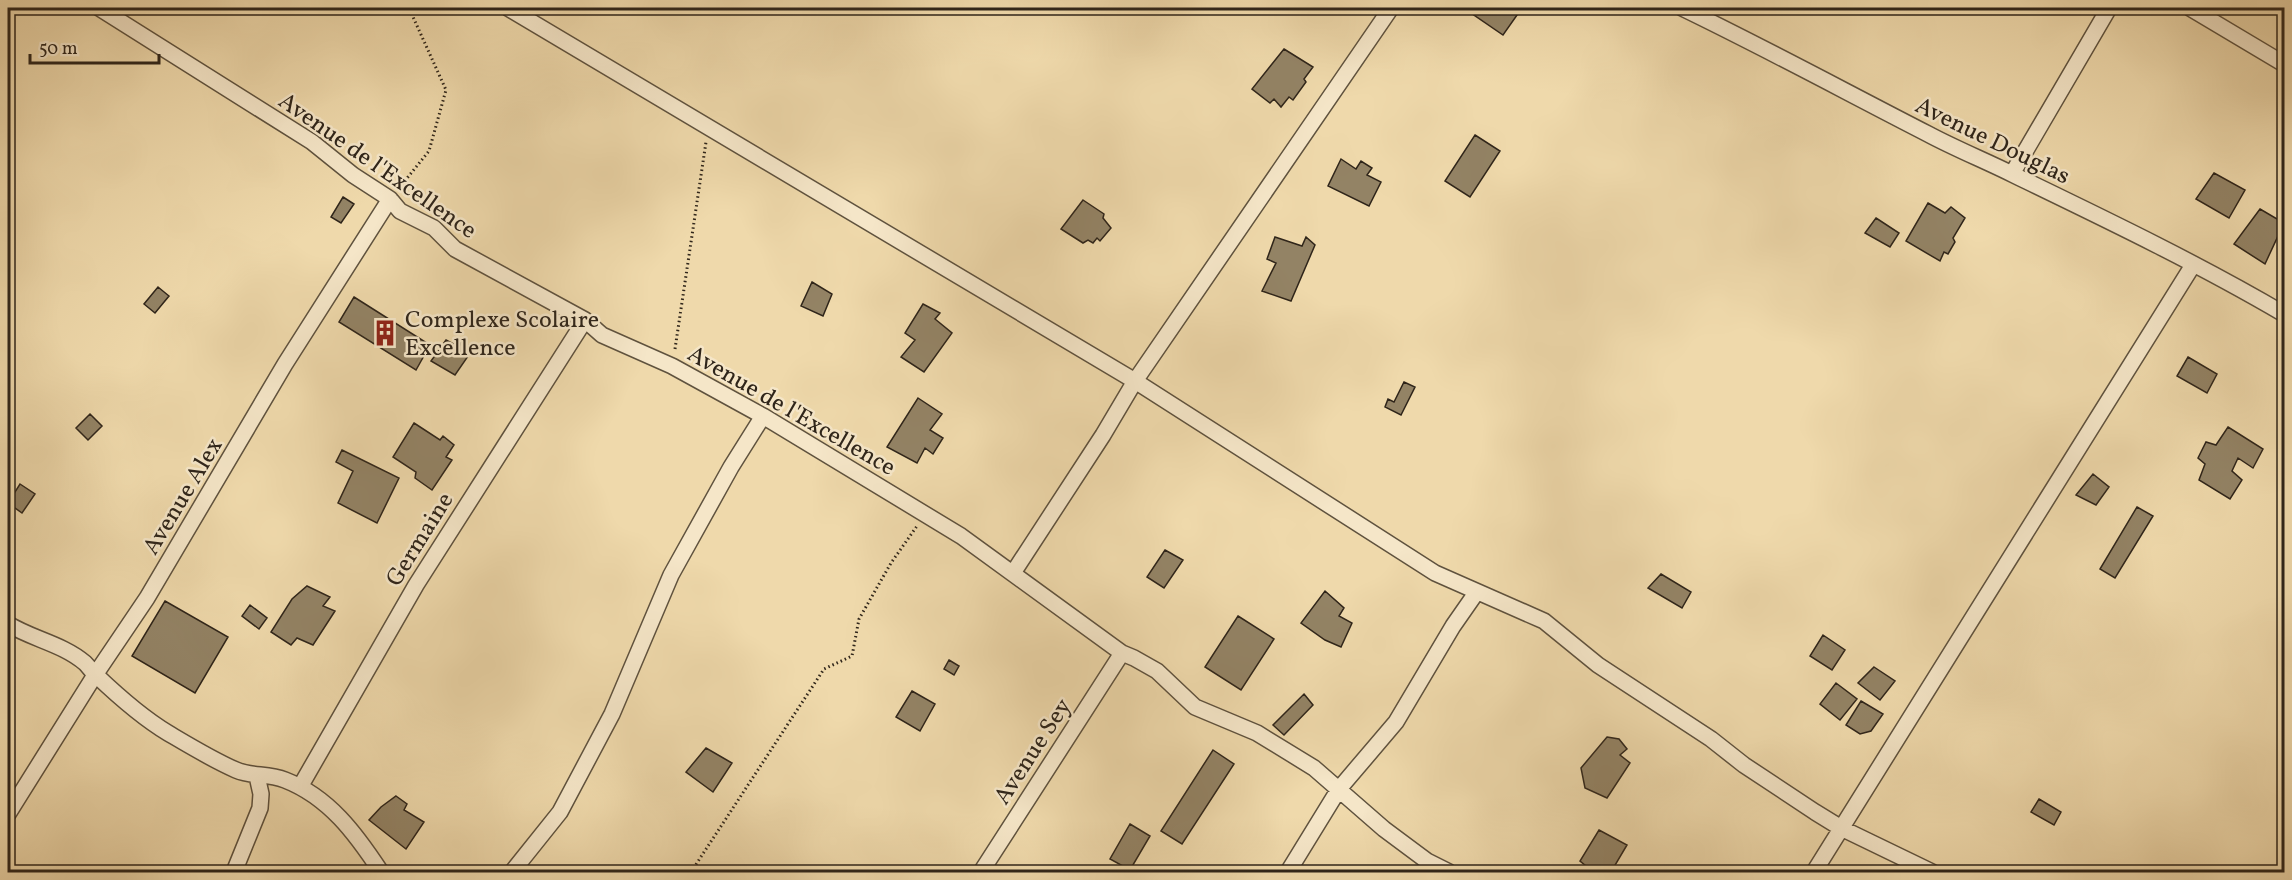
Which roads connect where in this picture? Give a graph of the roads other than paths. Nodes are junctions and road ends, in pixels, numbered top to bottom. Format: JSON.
{"nodes":[{"id":1,"x":99,"y":8,"type":"edge"},
{"id":2,"x":507,"y":8,"type":"edge"},
{"id":3,"x":1391,"y":8,"type":"edge"},
{"id":4,"x":1682,"y":8,"type":"edge"},
{"id":5,"x":2109,"y":8,"type":"edge"},
{"id":6,"x":2190,"y":8,"type":"edge"},
{"id":7,"x":2284,"y":64,"type":"edge"},
{"id":8,"x":2012,"y":174,"type":"junction"},
{"id":9,"x":390,"y":199,"type":"junction"},
{"id":10,"x":2193,"y":265,"type":"junction"},
{"id":11,"x":2284,"y":314,"type":"edge"},
{"id":12,"x":585,"y":320,"type":"junction"},
{"id":13,"x":1135,"y":381,"type":"junction"},
{"id":14,"x":764,"y":416,"type":"junction"},
{"id":15,"x":1013,"y":573,"type":"junction"},
{"id":16,"x":1476,"y":593,"type":"junction"},
{"id":17,"x":8,"y":624,"type":"edge"},
{"id":18,"x":1122,"y":653,"type":"junction"},
{"id":19,"x":95,"y":675,"type":"junction"},
{"id":20,"x":257,"y":776,"type":"junction"},
{"id":21,"x":300,"y":787,"type":"junction"},
{"id":22,"x":1339,"y":789,"type":"junction"},
{"id":23,"x":8,"y":814,"type":"edge"},
{"id":24,"x":1841,"y":828,"type":"junction"},
{"id":25,"x":234,"y":873,"type":"edge"},
{"id":26,"x":381,"y":873,"type":"edge"},
{"id":27,"x":512,"y":873,"type":"edge"},
{"id":28,"x":981,"y":873,"type":"edge"},
{"id":29,"x":1288,"y":873,"type":"edge"},
{"id":30,"x":1449,"y":873,"type":"edge"},
{"id":31,"x":1814,"y":873,"type":"edge"},
{"id":32,"x":1932,"y":873,"type":"edge"}],
"edges":[{"from":1,"to":9,"type":"street","name":"Avenue de l'Excellence"},
{"from":2,"to":13,"type":"street"},
{"from":3,"to":13,"type":"street"},
{"from":4,"to":8,"type":"street","name":"Avenue Douglas"},
{"from":5,"to":8,"type":"street"},
{"from":6,"to":7,"type":"street"},
{"from":8,"to":10,"type":"street","name":"Avenue Douglas"},
{"from":9,"to":12,"type":"street","name":"Avenue de l'Excellence"},
{"from":9,"to":19,"type":"street","name":"Avenue Alex"},
{"from":10,"to":11,"type":"street","name":"Avenue Douglas"},
{"from":10,"to":24,"type":"street"},
{"from":12,"to":14,"type":"street","name":"Avenue de l'Excellence"},
{"from":12,"to":21,"type":"street","name":"Germaine"},
{"from":13,"to":15,"type":"street"},
{"from":13,"to":16,"type":"street"},
{"from":14,"to":15,"type":"street","name":"Avenue de l'Excellence"},
{"from":14,"to":27,"type":"street"},
{"from":15,"to":18,"type":"street","name":"Avenue de l'Excellence"},
{"from":16,"to":22,"type":"street"},
{"from":16,"to":24,"type":"street"},
{"from":17,"to":19,"type":"street"},
{"from":18,"to":22,"type":"street","name":"Avenue de l'Excellence"},
{"from":18,"to":28,"type":"street","name":"Avenue Sey"},
{"from":19,"to":20,"type":"street"},
{"from":19,"to":23,"type":"street","name":"Avenue Alex"},
{"from":20,"to":21,"type":"street"},
{"from":20,"to":25,"type":"street"},
{"from":21,"to":26,"type":"street"},
{"from":22,"to":29,"type":"street"},
{"from":22,"to":30,"type":"street","name":"Avenue de l'Excellence"},
{"from":24,"to":31,"type":"street"},
{"from":24,"to":32,"type":"street"}]}
